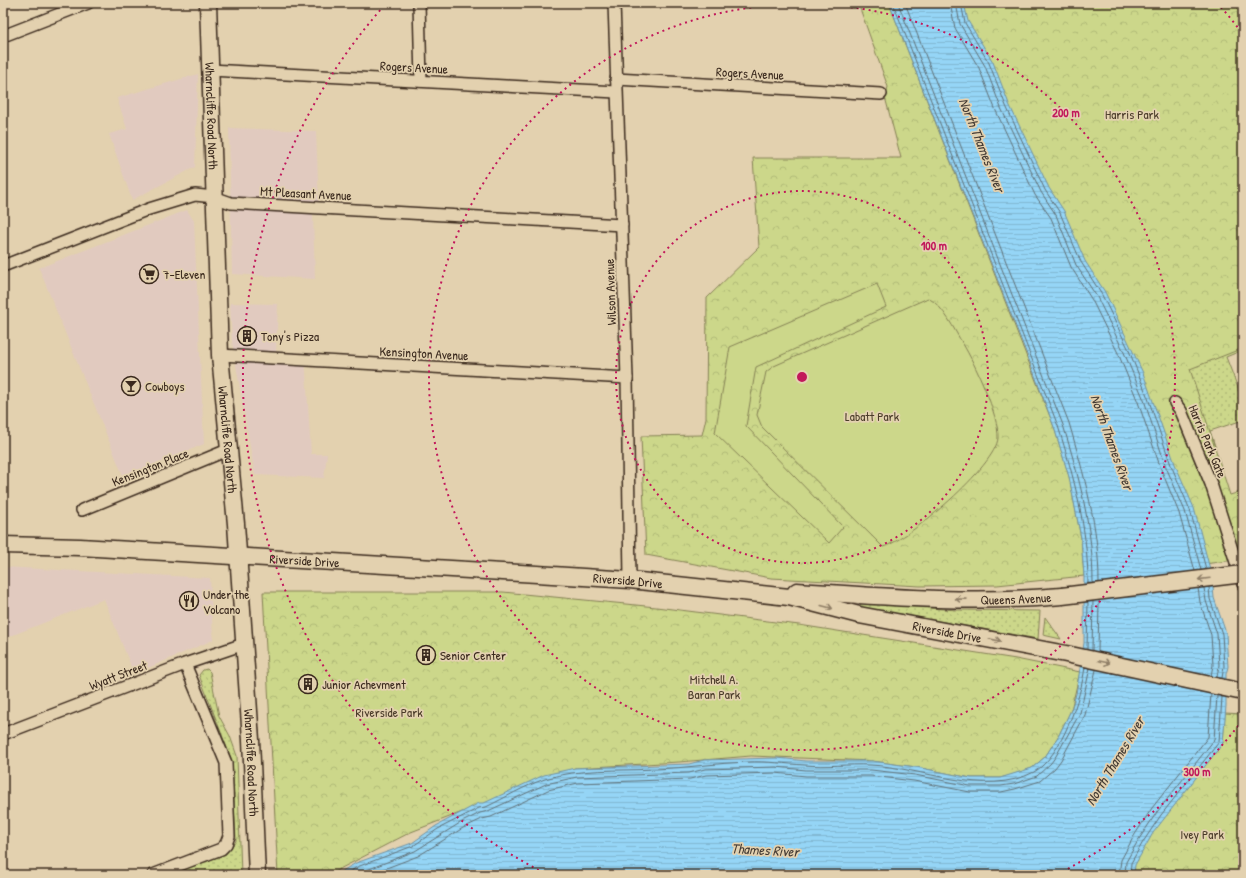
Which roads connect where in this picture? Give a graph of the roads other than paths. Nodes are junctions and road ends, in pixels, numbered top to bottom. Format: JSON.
{"nodes":[{"id":1,"x":88,"y":3,"type":"edge"},
{"id":2,"x":208,"y":3,"type":"edge"},
{"id":3,"x":419,"y":3,"type":"edge"},
{"id":4,"x":614,"y":3,"type":"edge"},
{"id":5,"x":3,"y":36,"type":"edge"},
{"id":6,"x":210,"y":70,"type":"junction"},
{"id":7,"x":616,"y":79,"type":"junction"},
{"id":8,"x":421,"y":82,"type":"junction"},
{"id":9,"x":616,"y":92,"type":"junction"},
{"id":10,"x":881,"y":94,"type":"dead end"},
{"id":11,"x":214,"y":197,"type":"junction"},
{"id":12,"x":622,"y":225,"type":"junction"},
{"id":13,"x":3,"y":266,"type":"edge"},
{"id":14,"x":220,"y":355,"type":"junction"},
{"id":15,"x":627,"y":378,"type":"junction"},
{"id":16,"x":1175,"y":403,"type":"dead end"},
{"id":17,"x":230,"y":449,"type":"junction"},
{"id":18,"x":82,"y":510,"type":"dead end"},
{"id":19,"x":3,"y":545,"type":"edge"},
{"id":20,"x":238,"y":557,"type":"junction"},
{"id":21,"x":630,"y":580,"type":"junction"},
{"id":22,"x":1243,"y":580,"type":"edge"},
{"id":23,"x":789,"y":597,"type":"junction"},
{"id":24,"x":244,"y":644,"type":"junction"},
{"id":25,"x":185,"y":664,"type":"junction"},
{"id":26,"x":1243,"y":692,"type":"edge"},
{"id":27,"x":3,"y":734,"type":"edge"},
{"id":28,"x":153,"y":875,"type":"edge"},
{"id":29,"x":257,"y":875,"type":"edge"}],
"edges":[{"from":1,"to":5,"type":"street"},
{"from":2,"to":6,"type":"main road","name":"Wharncliffe Road North"},
{"from":3,"to":8,"type":"street"},
{"from":4,"to":7,"type":"street","name":"Wilson Avenue"},
{"from":6,"to":8,"type":"street","name":"Rogers Avenue"},
{"from":6,"to":11,"type":"main road","name":"Wharncliffe Road North"},
{"from":7,"to":9,"type":"street","name":"Wilson Avenue"},
{"from":7,"to":10,"type":"street","name":"Rogers Avenue"},
{"from":8,"to":9,"type":"street","name":"Rogers Avenue"},
{"from":9,"to":12,"type":"street","name":"Wilson Avenue"},
{"from":11,"to":12,"type":"street","name":"Mt Pleasant Avenue"},
{"from":11,"to":13,"type":"street","name":"Mt Pleasant Avenue"},
{"from":11,"to":14,"type":"main road","name":"Wharncliffe Road North"},
{"from":12,"to":15,"type":"street","name":"Wilson Avenue"},
{"from":14,"to":15,"type":"street","name":"Kensington Avenue"},
{"from":14,"to":17,"type":"main road","name":"Wharncliffe Road North"},
{"from":15,"to":21,"type":"street","name":"Wilson Avenue"},
{"from":16,"to":22,"type":"street","name":"Harris Park Gate"},
{"from":17,"to":18,"type":"street","name":"Kensington Place"},
{"from":17,"to":20,"type":"main road","name":"Wharncliffe Road North"},
{"from":19,"to":20,"type":"main road","name":"Riverside Drive"},
{"from":20,"to":21,"type":"main road","name":"Riverside Drive"},
{"from":20,"to":24,"type":"main road","name":"Wharncliffe Road North"},
{"from":21,"to":23,"type":"main road","name":"Riverside Drive"},
{"from":22,"to":23,"type":"main road","name":"Queens Avenue","one_way":true,"bridge":true},
{"from":23,"to":26,"type":"main road","name":"Riverside Drive","one_way":true},
{"from":24,"to":25,"type":"street","name":"Wyatt Street"},
{"from":24,"to":29,"type":"main road","name":"Wharncliffe Road North"},
{"from":25,"to":27,"type":"street","name":"Wyatt Street"},
{"from":25,"to":28,"type":"street"}]}
